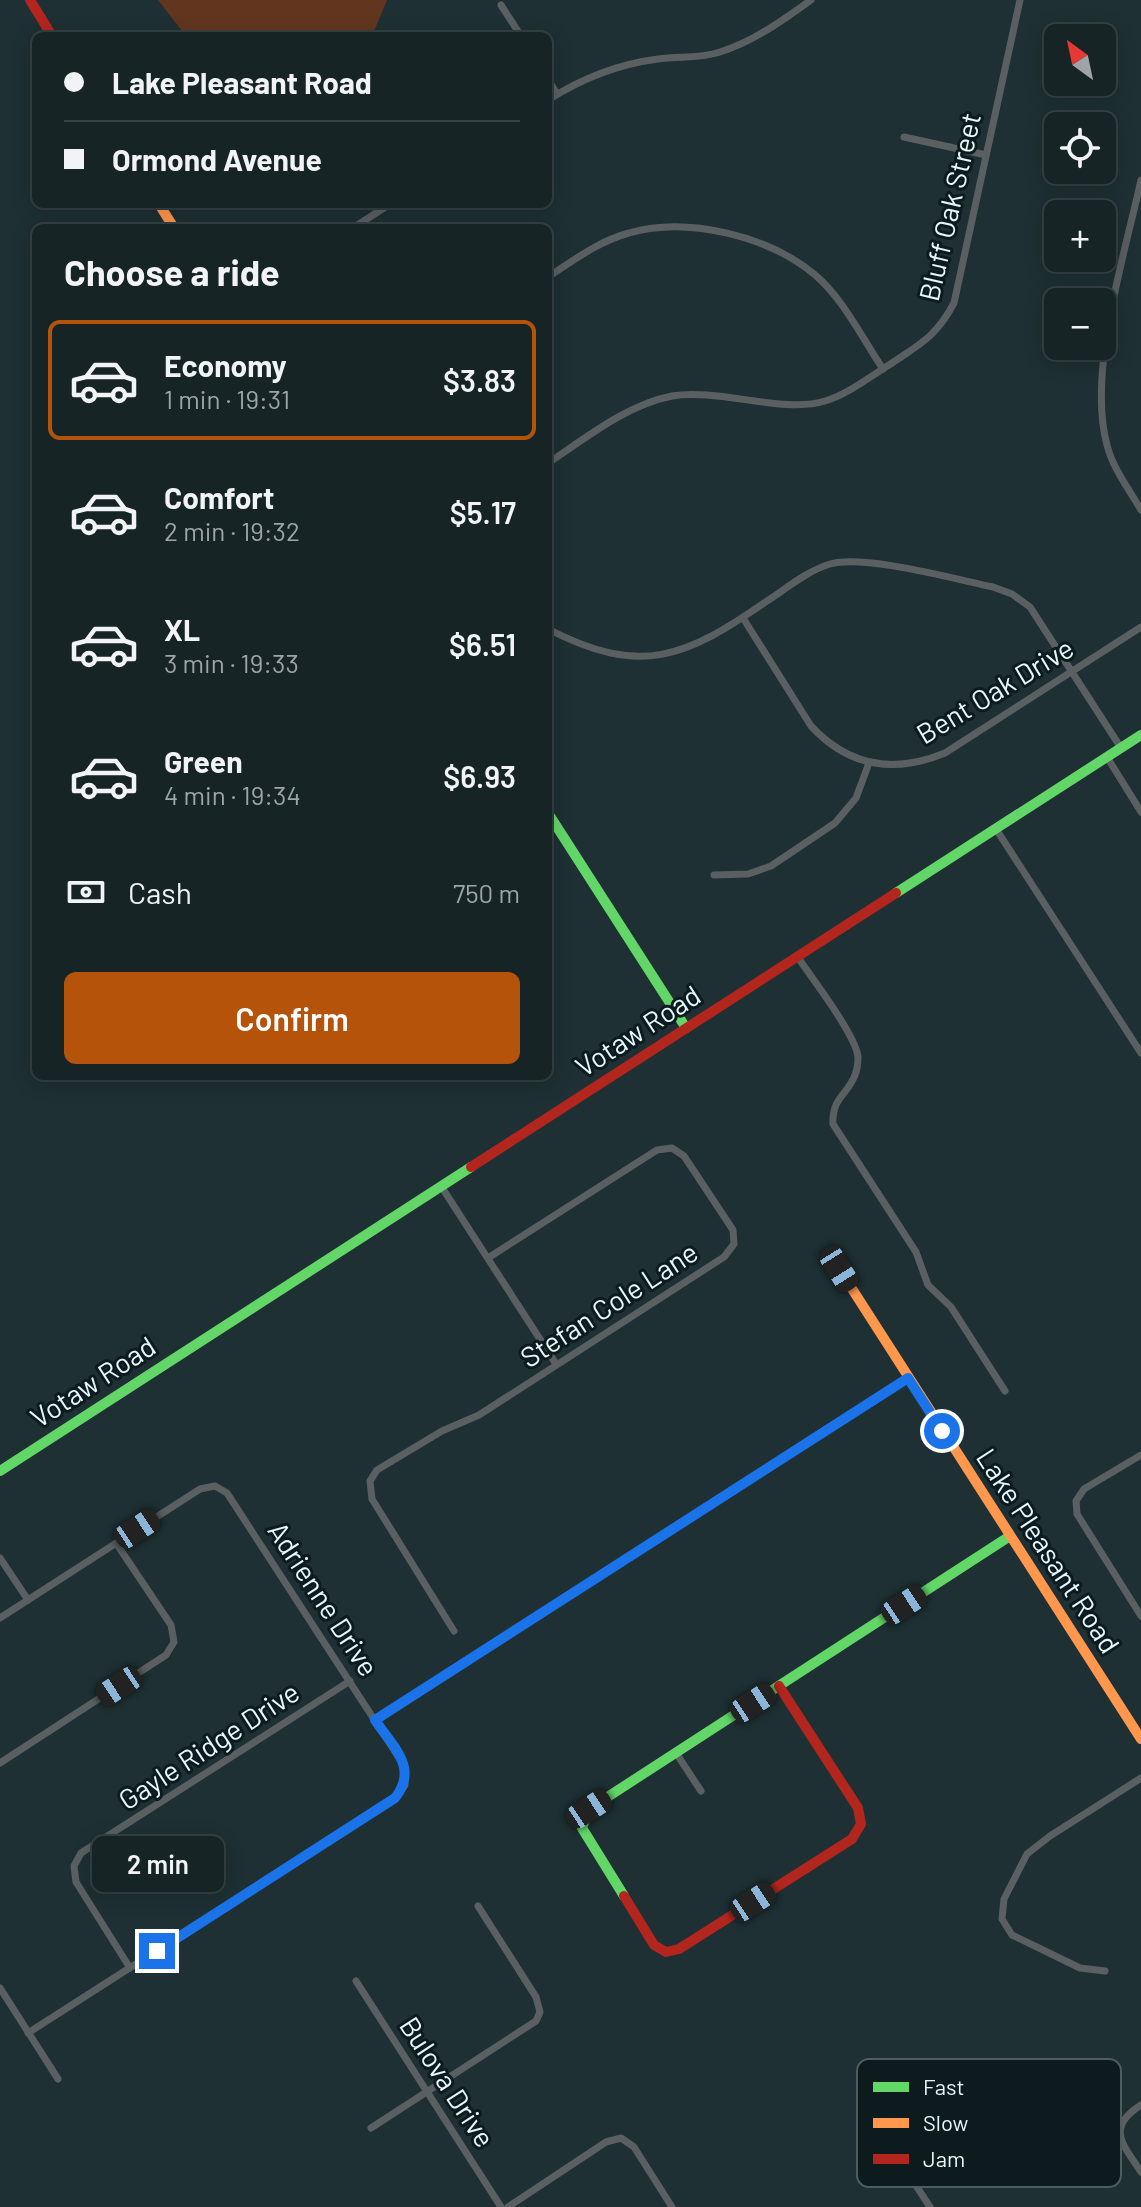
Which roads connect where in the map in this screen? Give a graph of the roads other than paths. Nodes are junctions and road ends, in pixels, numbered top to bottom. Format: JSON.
{"nodes":[{"id":1,"x":30,"y":0,"type":"edge"},
{"id":2,"x":811,"y":0,"type":"edge"},
{"id":3,"x":1020,"y":0,"type":"edge"},
{"id":4,"x":501,"y":5,"type":"dead end"},
{"id":5,"x":50,"y":32,"type":"edge"},
{"id":6,"x":518,"y":32,"type":"edge"},
{"id":7,"x":552,"y":86,"type":"edge"},
{"id":8,"x":557,"y":94,"type":"junction"},
{"id":9,"x":552,"y":97,"type":"edge"},
{"id":10,"x":904,"y":137,"type":"dead end"},
{"id":11,"x":986,"y":155,"type":"junction"},
{"id":12,"x":1141,"y":180,"type":"edge"},
{"id":13,"x":384,"y":208,"type":"edge"},
{"id":14,"x":359,"y":224,"type":"edge"},
{"id":15,"x":552,"y":274,"type":"edge"},
{"id":16,"x":883,"y":369,"type":"junction"},
{"id":17,"x":552,"y":460,"type":"edge"},
{"id":18,"x":1141,"y":510,"type":"edge"},
{"id":19,"x":743,"y":618,"type":"junction"},
{"id":20,"x":1141,"y":627,"type":"edge"},
{"id":21,"x":552,"y":631,"type":"edge"},
{"id":22,"x":1072,"y":671,"type":"junction"},
{"id":23,"x":1141,"y":735,"type":"edge"},
{"id":24,"x":1121,"y":748,"type":"junction"},
{"id":25,"x":1107,"y":757,"type":"junction"},
{"id":26,"x":869,"y":763,"type":"junction"},
{"id":27,"x":1141,"y":812,"type":"edge"},
{"id":28,"x":552,"y":819,"type":"edge"},
{"id":29,"x":996,"y":829,"type":"junction"},
{"id":30,"x":714,"y":875,"type":"dead end"},
{"id":31,"x":797,"y":956,"type":"junction"},
{"id":32,"x":686,"y":1028,"type":"junction"},
{"id":33,"x":1141,"y":1053,"type":"edge"},
{"id":34,"x":441,"y":1186,"type":"junction"},
{"id":35,"x":488,"y":1258,"type":"junction"},
{"id":36,"x":838,"y":1267,"type":"dead end"},
{"id":37,"x":556,"y":1364,"type":"junction"},
{"id":38,"x":908,"y":1378,"type":"junction"},
{"id":39,"x":1005,"y":1391,"type":"dead end"},
{"id":40,"x":1141,"y":1455,"type":"edge"},
{"id":41,"x":0,"y":1471,"type":"edge"},
{"id":42,"x":1010,"y":1536,"type":"junction"},
{"id":43,"x":116,"y":1543,"type":"junction"},
{"id":44,"x":0,"y":1558,"type":"edge"},
{"id":45,"x":28,"y":1600,"type":"junction"},
{"id":46,"x":1141,"y":1616,"type":"edge"},
{"id":47,"x":0,"y":1618,"type":"edge"},
{"id":48,"x":454,"y":1631,"type":"dead end"},
{"id":49,"x":350,"y":1681,"type":"junction"},
{"id":50,"x":779,"y":1686,"type":"junction"},
{"id":51,"x":375,"y":1720,"type":"junction"},
{"id":52,"x":1141,"y":1739,"type":"edge"},
{"id":53,"x":676,"y":1753,"type":"junction"},
{"id":54,"x":0,"y":1763,"type":"edge"},
{"id":55,"x":1141,"y":1778,"type":"edge"},
{"id":56,"x":701,"y":1791,"type":"dead end"},
{"id":57,"x":478,"y":1906,"type":"dead end"},
{"id":58,"x":130,"y":1968,"type":"junction"},
{"id":59,"x":1105,"y":1971,"type":"dead end"},
{"id":60,"x":356,"y":1981,"type":"dead end"},
{"id":61,"x":0,"y":1988,"type":"edge"},
{"id":62,"x":28,"y":2033,"type":"junction"},
{"id":63,"x":58,"y":2079,"type":"dead end"},
{"id":64,"x":428,"y":2091,"type":"junction"},
{"id":65,"x":1141,"y":2105,"type":"edge"},
{"id":66,"x":1121,"y":2123,"type":"edge"},
{"id":67,"x":371,"y":2128,"type":"dead end"},
{"id":68,"x":1121,"y":2142,"type":"edge"},
{"id":69,"x":1141,"y":2172,"type":"edge"},
{"id":70,"x":917,"y":2187,"type":"edge"},
{"id":71,"x":501,"y":2207,"type":"edge"},
{"id":72,"x":508,"y":2207,"type":"edge"},
{"id":73,"x":672,"y":2207,"type":"edge"},
{"id":74,"x":930,"y":2207,"type":"edge"}],
"edges":[{"from":1,"to":5,"type":"street"},
{"from":2,"to":8,"type":"street"},
{"from":3,"to":11,"type":"street","name":"Bluff Oak Street"},
{"from":4,"to":6,"type":"street"},
{"from":7,"to":8,"type":"street"},
{"from":8,"to":9,"type":"street"},
{"from":10,"to":11,"type":"street"},
{"from":11,"to":16,"type":"street","name":"Bluff Oak Street"},
{"from":12,"to":18,"type":"street"},
{"from":13,"to":14,"type":"street"},
{"from":15,"to":16,"type":"street"},
{"from":16,"to":17,"type":"street","name":"Bluff Oak Street"},
{"from":19,"to":21,"type":"street"},
{"from":19,"to":22,"type":"street"},
{"from":19,"to":26,"type":"street","name":"Bent Oak Drive"},
{"from":20,"to":22,"type":"street","name":"Bent Oak Drive"},
{"from":22,"to":24,"type":"street"},
{"from":22,"to":26,"type":"street","name":"Bent Oak Drive"},
{"from":23,"to":24,"type":"street","name":"Votaw Road"},
{"from":24,"to":25,"type":"street","name":"Votaw Road"},
{"from":25,"to":27,"type":"street"},
{"from":25,"to":29,"type":"street","name":"Votaw Road"},
{"from":26,"to":30,"type":"street"},
{"from":28,"to":32,"type":"street"},
{"from":29,"to":31,"type":"street","name":"Votaw Road"},
{"from":29,"to":33,"type":"street"},
{"from":31,"to":32,"type":"street","name":"Votaw Road"},
{"from":31,"to":39,"type":"street"},
{"from":32,"to":34,"type":"street","name":"Votaw Road"},
{"from":34,"to":35,"type":"street"},
{"from":34,"to":41,"type":"street","name":"Votaw Road"},
{"from":35,"to":37,"type":"street"},
{"from":35,"to":37,"type":"street","name":"Stefan Cole Lane"},
{"from":36,"to":38,"type":"street","name":"Lake Pleasant Road"},
{"from":37,"to":48,"type":"street","name":"Stefan Cole Lane"},
{"from":38,"to":42,"type":"street","name":"Lake Pleasant Road"},
{"from":38,"to":51,"type":"street"},
{"from":40,"to":46,"type":"street"},
{"from":42,"to":50,"type":"street"},
{"from":42,"to":52,"type":"street","name":"Lake Pleasant Road"},
{"from":43,"to":45,"type":"street"},
{"from":43,"to":49,"type":"street","name":"Adrienne Drive"},
{"from":43,"to":54,"type":"street"},
{"from":44,"to":45,"type":"street"},
{"from":45,"to":47,"type":"street"},
{"from":49,"to":51,"type":"street","name":"Adrienne Drive"},
{"from":49,"to":58,"type":"street","name":"Gayle Ridge Drive"},
{"from":50,"to":53,"type":"street"},
{"from":50,"to":53,"type":"street"},
{"from":51,"to":58,"type":"street","name":"Adrienne Drive"},
{"from":53,"to":56,"type":"street"},
{"from":55,"to":59,"type":"street"},
{"from":57,"to":64,"type":"street"},
{"from":58,"to":62,"type":"street"},
{"from":60,"to":64,"type":"street","name":"Bulova Drive"},
{"from":61,"to":62,"type":"street"},
{"from":62,"to":63,"type":"street"},
{"from":64,"to":67,"type":"street"},
{"from":64,"to":71,"type":"street","name":"Bulova Drive"},
{"from":65,"to":66,"type":"street"},
{"from":68,"to":69,"type":"street"},
{"from":70,"to":74,"type":"street"},
{"from":72,"to":73,"type":"street"}]}
